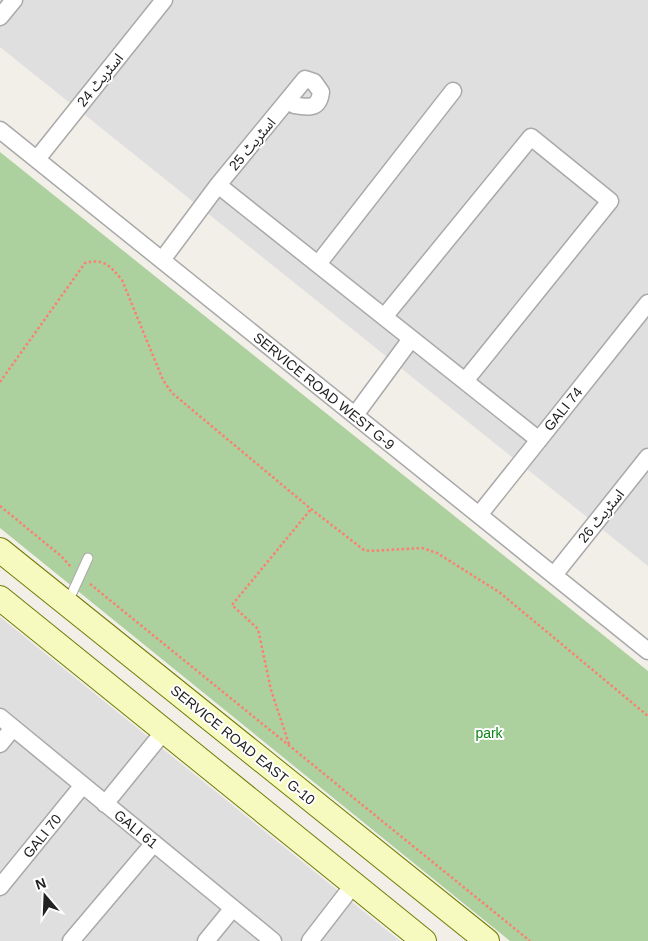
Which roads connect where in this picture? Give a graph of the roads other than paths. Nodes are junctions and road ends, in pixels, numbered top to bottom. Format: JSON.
{"nodes":[{"id":1,"x":14,"y":0,"type":"edge"},
{"id":2,"x":164,"y":0,"type":"edge"},
{"id":3,"x":0,"y":17,"type":"edge"},
{"id":4,"x":453,"y":91,"type":"dead end"},
{"id":5,"x":291,"y":100,"type":"dead end"},
{"id":6,"x":0,"y":130,"type":"edge"},
{"id":7,"x":37,"y":159,"type":"junction"},
{"id":8,"x":218,"y":185,"type":"junction"},
{"id":9,"x":162,"y":260,"type":"junction"},
{"id":10,"x":318,"y":264,"type":"junction"},
{"id":11,"x":648,"y":303,"type":"edge"},
{"id":12,"x":384,"y":318,"type":"junction"},
{"id":13,"x":411,"y":339,"type":"junction"},
{"id":14,"x":465,"y":381,"type":"junction"},
{"id":15,"x":355,"y":415,"type":"junction"},
{"id":16,"x":539,"y":440,"type":"junction"},
{"id":17,"x":648,"y":457,"type":"edge"},
{"id":18,"x":479,"y":516,"type":"junction"},
{"id":19,"x":0,"y":550,"type":"edge"},
{"id":20,"x":88,"y":558,"type":"dead end"},
{"id":21,"x":554,"y":575,"type":"junction"},
{"id":22,"x":0,"y":598,"type":"edge"},
{"id":23,"x":67,"y":604,"type":"junction"},
{"id":24,"x":93,"y":625,"type":"junction"},
{"id":25,"x":648,"y":651,"type":"edge"},
{"id":26,"x":70,"y":654,"type":"junction"},
{"id":27,"x":0,"y":717,"type":"edge"},
{"id":28,"x":14,"y":728,"type":"junction"},
{"id":29,"x":165,"y":730,"type":"junction"},
{"id":30,"x":0,"y":744,"type":"edge"},
{"id":31,"x":83,"y":785,"type":"junction"},
{"id":32,"x":105,"y":804,"type":"junction"},
{"id":33,"x":154,"y":843,"type":"junction"},
{"id":34,"x":354,"y":884,"type":"junction"},
{"id":35,"x":0,"y":887,"type":"edge"},
{"id":36,"x":233,"y":908,"type":"junction"},
{"id":37,"x":71,"y":941,"type":"edge"},
{"id":38,"x":206,"y":941,"type":"edge"},
{"id":39,"x":273,"y":941,"type":"edge"},
{"id":40,"x":310,"y":941,"type":"edge"},
{"id":41,"x":424,"y":941,"type":"edge"},
{"id":42,"x":486,"y":941,"type":"edge"}],
"edges":[{"from":1,"to":3,"type":"street"},
{"from":2,"to":7,"type":"street","name":"اسٹریٹ 24"},
{"from":4,"to":10,"type":"street"},
{"from":5,"to":8,"type":"street","name":"اسٹریٹ 25"},
{"from":6,"to":7,"type":"street","name":"SERVICE ROAD WEST G-9"},
{"from":7,"to":9,"type":"street","name":"SERVICE ROAD WEST G-9"},
{"from":8,"to":9,"type":"street","name":"اسٹریٹ 25"},
{"from":8,"to":10,"type":"street"},
{"from":9,"to":15,"type":"street","name":"SERVICE ROAD WEST G-9"},
{"from":10,"to":12,"type":"street"},
{"from":11,"to":16,"type":"street","name":"GALI 74"},
{"from":12,"to":13,"type":"street"},
{"from":12,"to":14,"type":"street"},
{"from":13,"to":14,"type":"street"},
{"from":13,"to":15,"type":"street"},
{"from":14,"to":16,"type":"street"},
{"from":15,"to":18,"type":"street","name":"SERVICE ROAD WEST G-9"},
{"from":16,"to":18,"type":"street","name":"GALI 74"},
{"from":17,"to":21,"type":"street","name":"اسٹریٹ 26"},
{"from":18,"to":21,"type":"street","name":"SERVICE ROAD WEST G-9"},
{"from":19,"to":23,"type":"main road","name":"SERVICE ROAD EAST G-10"},
{"from":20,"to":23,"type":"lane"},
{"from":21,"to":25,"type":"street","name":"SERVICE ROAD WEST G-9"},
{"from":22,"to":26,"type":"main road"},
{"from":23,"to":24,"type":"main road","name":"SERVICE ROAD EAST G-10"},
{"from":24,"to":26,"type":"main road"},
{"from":24,"to":42,"type":"main road","name":"SERVICE ROAD EAST G-10"},
{"from":26,"to":29,"type":"main road"},
{"from":27,"to":28,"type":"street","name":"GALI 61"},
{"from":28,"to":30,"type":"street"},
{"from":28,"to":31,"type":"street","name":"GALI 61"},
{"from":29,"to":32,"type":"street"},
{"from":29,"to":34,"type":"main road"},
{"from":31,"to":32,"type":"street","name":"GALI 61"},
{"from":31,"to":35,"type":"street","name":"GALI 70"},
{"from":32,"to":33,"type":"street","name":"GALI 61"},
{"from":33,"to":36,"type":"street","name":"GALI 61"},
{"from":33,"to":37,"type":"street"},
{"from":34,"to":40,"type":"street"},
{"from":34,"to":41,"type":"main road"},
{"from":36,"to":38,"type":"street"},
{"from":36,"to":39,"type":"street","name":"GALI 61"}]}
